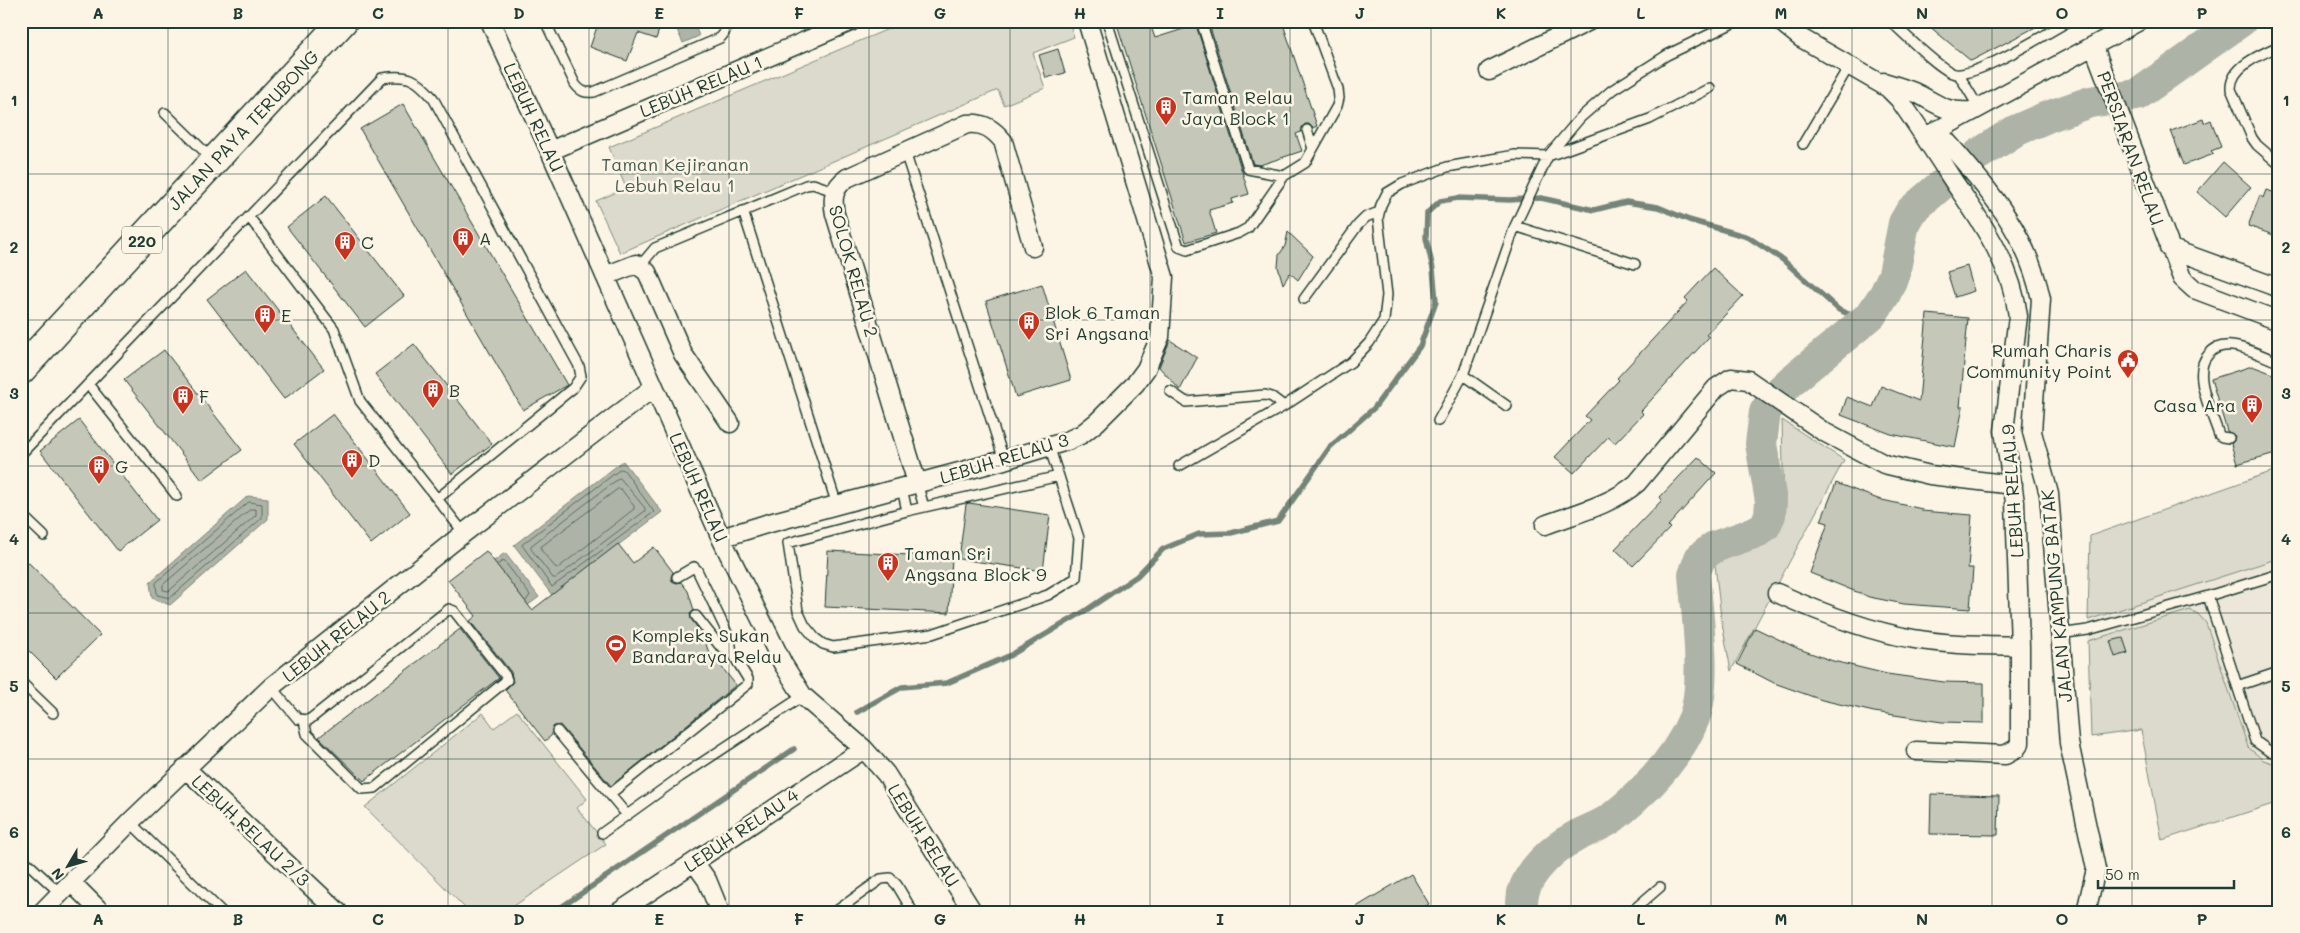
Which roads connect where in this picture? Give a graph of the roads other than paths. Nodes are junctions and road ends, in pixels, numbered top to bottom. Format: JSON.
{"nodes":[{"id":1,"x":343,"y":21,"type":"edge"},
{"id":2,"x":356,"y":21,"type":"edge"},
{"id":3,"x":490,"y":21,"type":"edge"},
{"id":4,"x":545,"y":21,"type":"edge"},
{"id":5,"x":723,"y":21,"type":"edge"},
{"id":6,"x":852,"y":21,"type":"edge"},
{"id":7,"x":1107,"y":21,"type":"edge"},
{"id":8,"x":1201,"y":21,"type":"edge"},
{"id":9,"x":1313,"y":21,"type":"edge"},
{"id":10,"x":1589,"y":21,"type":"edge"},
{"id":11,"x":1737,"y":21,"type":"edge"},
{"id":12,"x":1780,"y":21,"type":"edge"},
{"id":13,"x":1890,"y":21,"type":"edge"},
{"id":14,"x":2069,"y":21,"type":"edge"},
{"id":15,"x":1090,"y":22,"type":"edge"},
{"id":16,"x":2132,"y":23,"type":"edge"},
{"id":17,"x":322,"y":44,"type":"junction"},
{"id":18,"x":2279,"y":46,"type":"edge"},
{"id":19,"x":2094,"y":47,"type":"junction"},
{"id":20,"x":1849,"y":66,"type":"junction"},
{"id":21,"x":1490,"y":70,"type":"dead end"},
{"id":22,"x":1959,"y":75,"type":"junction"},
{"id":23,"x":1874,"y":79,"type":"junction"},
{"id":24,"x":1710,"y":88,"type":"dead end"},
{"id":25,"x":1976,"y":109,"type":"junction"},
{"id":26,"x":165,"y":113,"type":"dead end"},
{"id":27,"x":1307,"y":130,"type":"dead end"},
{"id":28,"x":1931,"y":134,"type":"junction"},
{"id":29,"x":1803,"y":144,"type":"dead end"},
{"id":30,"x":1313,"y":149,"type":"junction"},
{"id":31,"x":550,"y":151,"type":"junction"},
{"id":32,"x":905,"y":152,"type":"junction"},
{"id":33,"x":1548,"y":156,"type":"junction"},
{"id":34,"x":214,"y":161,"type":"junction"},
{"id":35,"x":2279,"y":164,"type":"edge"},
{"id":36,"x":1284,"y":176,"type":"junction"},
{"id":37,"x":834,"y":191,"type":"junction"},
{"id":38,"x":743,"y":212,"type":"junction"},
{"id":39,"x":1379,"y":212,"type":"junction"},
{"id":40,"x":249,"y":217,"type":"junction"},
{"id":41,"x":1515,"y":226,"type":"junction"},
{"id":42,"x":1033,"y":247,"type":"dead end"},
{"id":43,"x":2169,"y":248,"type":"junction"},
{"id":44,"x":1635,"y":264,"type":"dead end"},
{"id":45,"x":640,"y":266,"type":"junction"},
{"id":46,"x":605,"y":276,"type":"junction"},
{"id":47,"x":2279,"y":288,"type":"edge"},
{"id":48,"x":1304,"y":299,"type":"dead end"},
{"id":49,"x":2279,"y":321,"type":"edge"},
{"id":50,"x":2279,"y":362,"type":"edge"},
{"id":51,"x":21,"y":370,"type":"edge"},
{"id":52,"x":1463,"y":375,"type":"junction"},
{"id":53,"x":88,"y":384,"type":"junction"},
{"id":54,"x":654,"y":387,"type":"junction"},
{"id":55,"x":1170,"y":390,"type":"dead end"},
{"id":56,"x":1284,"y":406,"type":"junction"},
{"id":57,"x":1507,"y":406,"type":"dead end"},
{"id":58,"x":1438,"y":421,"type":"dead end"},
{"id":59,"x":730,"y":423,"type":"dead end"},
{"id":60,"x":2229,"y":438,"type":"dead end"},
{"id":61,"x":1049,"y":446,"type":"junction"},
{"id":62,"x":21,"y":454,"type":"edge"},
{"id":63,"x":1004,"y":460,"type":"junction"},
{"id":64,"x":1179,"y":466,"type":"dead end"},
{"id":65,"x":1059,"y":476,"type":"junction"},
{"id":66,"x":910,"y":485,"type":"junction"},
{"id":67,"x":2014,"y":485,"type":"junction"},
{"id":68,"x":177,"y":496,"type":"dead end"},
{"id":69,"x":438,"y":499,"type":"junction"},
{"id":70,"x":837,"y":505,"type":"junction"},
{"id":71,"x":924,"y":507,"type":"junction"},
{"id":72,"x":907,"y":512,"type":"junction"},
{"id":73,"x":21,"y":514,"type":"edge"},
{"id":74,"x":1545,"y":525,"type":"dead end"},
{"id":75,"x":464,"y":533,"type":"junction"},
{"id":76,"x":44,"y":536,"type":"dead end"},
{"id":77,"x":721,"y":538,"type":"junction"},
{"id":78,"x":2279,"y":574,"type":"edge"},
{"id":79,"x":677,"y":577,"type":"dead end"},
{"id":80,"x":1777,"y":593,"type":"dead end"},
{"id":81,"x":2208,"y":596,"type":"junction"},
{"id":82,"x":696,"y":616,"type":"dead end"},
{"id":83,"x":2059,"y":634,"type":"junction"},
{"id":84,"x":2020,"y":646,"type":"junction"},
{"id":85,"x":732,"y":653,"type":"junction"},
{"id":86,"x":2279,"y":672,"type":"edge"},
{"id":87,"x":21,"y":682,"type":"edge"},
{"id":88,"x":2237,"y":686,"type":"junction"},
{"id":89,"x":271,"y":687,"type":"junction"},
{"id":90,"x":803,"y":696,"type":"junction"},
{"id":91,"x":53,"y":713,"type":"dead end"},
{"id":92,"x":304,"y":721,"type":"junction"},
{"id":93,"x":557,"y":731,"type":"dead end"},
{"id":94,"x":864,"y":749,"type":"junction"},
{"id":95,"x":1916,"y":751,"type":"dead end"},
{"id":96,"x":2279,"y":752,"type":"edge"},
{"id":97,"x":185,"y":768,"type":"junction"},
{"id":98,"x":610,"y":794,"type":"junction"},
{"id":99,"x":627,"y":815,"type":"junction"},
{"id":100,"x":130,"y":822,"type":"junction"},
{"id":101,"x":602,"y":833,"type":"dead end"},
{"id":102,"x":694,"y":862,"type":"junction"},
{"id":103,"x":23,"y":863,"type":"edge"},
{"id":104,"x":1660,"y":887,"type":"dead end"},
{"id":105,"x":65,"y":888,"type":"junction"},
{"id":106,"x":42,"y":912,"type":"edge"},
{"id":107,"x":100,"y":912,"type":"edge"},
{"id":108,"x":222,"y":912,"type":"edge"},
{"id":109,"x":338,"y":912,"type":"edge"},
{"id":110,"x":619,"y":912,"type":"edge"},
{"id":111,"x":720,"y":912,"type":"edge"},
{"id":112,"x":835,"y":912,"type":"edge"},
{"id":113,"x":913,"y":912,"type":"edge"},
{"id":114,"x":973,"y":912,"type":"edge"},
{"id":115,"x":1631,"y":912,"type":"edge"},
{"id":116,"x":2086,"y":912,"type":"edge"}],
"edges":[{"from":1,"to":17,"type":"main road","name":"JALAN PAYA TERUBONG","number":"220"},
{"from":2,"to":17,"type":"main road"},
{"from":3,"to":31,"type":"street","name":"LEBUH RELAU"},
{"from":4,"to":5,"type":"lane"},
{"from":6,"to":31,"type":"street","name":"LEBUH RELAU 1"},
{"from":7,"to":36,"type":"lane"},
{"from":8,"to":36,"type":"lane"},
{"from":9,"to":30,"type":"lane"},
{"from":10,"to":21,"type":"street"},
{"from":11,"to":33,"type":"lane"},
{"from":12,"to":20,"type":"street"},
{"from":13,"to":22,"type":"lane"},
{"from":14,"to":22,"type":"lane"},
{"from":15,"to":61,"type":"street","name":"LEBUH RELAU 3"},
{"from":16,"to":19,"type":"street"},
{"from":17,"to":34,"type":"main road","name":"JALAN PAYA TERUBONG","number":"220"},
{"from":18,"to":35,"type":"lane"},
{"from":19,"to":25,"type":"street"},
{"from":19,"to":43,"type":"street","name":"PERSIARAN RELAU"},
{"from":20,"to":23,"type":"street"},
{"from":20,"to":29,"type":"lane"},
{"from":22,"to":25,"type":"lane"},
{"from":23,"to":25,"type":"street"},
{"from":23,"to":28,"type":"street"},
{"from":24,"to":33,"type":"lane"},
{"from":25,"to":28,"type":"street"},
{"from":26,"to":34,"type":"lane"},
{"from":27,"to":30,"type":"lane"},
{"from":28,"to":67,"type":"street","name":"LEBUH RELAU 9"},
{"from":28,"to":83,"type":"street","name":"JALAN KAMPUNG BATAK"},
{"from":30,"to":36,"type":"lane"},
{"from":31,"to":46,"type":"street","name":"LEBUH RELAU"},
{"from":32,"to":37,"type":"street","name":"SOLOK RELAU 2"},
{"from":32,"to":42,"type":"street","name":"SOLOK RELAU 2"},
{"from":32,"to":63,"type":"lane"},
{"from":33,"to":39,"type":"lane"},
{"from":33,"to":41,"type":"lane"},
{"from":34,"to":51,"type":"main road","name":"JALAN PAYA TERUBONG","number":"220"},
{"from":37,"to":38,"type":"lane"},
{"from":37,"to":66,"type":"street","name":"SOLOK RELAU 2"},
{"from":38,"to":45,"type":"lane"},
{"from":38,"to":70,"type":"lane"},
{"from":39,"to":48,"type":"lane"},
{"from":39,"to":56,"type":"lane"},
{"from":40,"to":53,"type":"lane"},
{"from":40,"to":69,"type":"lane"},
{"from":40,"to":69,"type":"lane"},
{"from":41,"to":44,"type":"lane"},
{"from":41,"to":52,"type":"lane"},
{"from":43,"to":47,"type":"street","name":"PERSIARAN RELAU"},
{"from":43,"to":49,"type":"street","name":"PERSIARAN RELAU"},
{"from":45,"to":46,"type":"street"},
{"from":45,"to":59,"type":"street"},
{"from":46,"to":54,"type":"street","name":"LEBUH RELAU"},
{"from":50,"to":60,"type":"lane"},
{"from":52,"to":57,"type":"lane"},
{"from":52,"to":58,"type":"lane"},
{"from":53,"to":62,"type":"lane"},
{"from":53,"to":68,"type":"lane"},
{"from":54,"to":75,"type":"street","name":"LEBUH RELAU 2"},
{"from":54,"to":77,"type":"street","name":"LEBUH RELAU"},
{"from":55,"to":56,"type":"lane"},
{"from":56,"to":64,"type":"lane"},
{"from":61,"to":63,"type":"street","name":"LEBUH RELAU 3"},
{"from":61,"to":65,"type":"lane"},
{"from":63,"to":66,"type":"street","name":"LEBUH RELAU 3"},
{"from":65,"to":71,"type":"lane"},
{"from":65,"to":72,"type":"lane"},
{"from":66,"to":70,"type":"street","name":"LEBUH RELAU 3"},
{"from":66,"to":71,"type":"lane"},
{"from":66,"to":72,"type":"lane"},
{"from":67,"to":74,"type":"street"},
{"from":67,"to":84,"type":"street","name":"LEBUH RELAU 9"},
{"from":69,"to":75,"type":"lane"},
{"from":70,"to":77,"type":"street","name":"LEBUH RELAU 3"},
{"from":71,"to":72,"type":"lane"},
{"from":73,"to":76,"type":"lane"},
{"from":75,"to":89,"type":"street","name":"LEBUH RELAU 2"},
{"from":77,"to":90,"type":"street","name":"LEBUH RELAU"},
{"from":78,"to":81,"type":"lane"},
{"from":79,"to":85,"type":"lane"},
{"from":80,"to":84,"type":"street"},
{"from":81,"to":83,"type":"lane"},
{"from":81,"to":88,"type":"lane"},
{"from":82,"to":85,"type":"lane"},
{"from":83,"to":116,"type":"street","name":"JALAN KAMPUNG BATAK"},
{"from":84,"to":95,"type":"street","name":"LEBUH RELAU 9"},
{"from":85,"to":98,"type":"lane"},
{"from":86,"to":88,"type":"lane"},
{"from":87,"to":91,"type":"lane"},
{"from":88,"to":96,"type":"lane"},
{"from":89,"to":92,"type":"lane"},
{"from":89,"to":97,"type":"street","name":"LEBUH RELAU 2"},
{"from":90,"to":94,"type":"street","name":"LEBUH RELAU"},
{"from":90,"to":99,"type":"lane"},
{"from":92,"to":92,"type":"lane"},
{"from":93,"to":98,"type":"lane"},
{"from":94,"to":102,"type":"street","name":"LEBUH RELAU 4"},
{"from":94,"to":114,"type":"street","name":"LEBUH RELAU"},
{"from":97,"to":100,"type":"street","name":"LEBUH RELAU 2"},
{"from":97,"to":109,"type":"street","name":"LEBUH RELAU 2/3"},
{"from":98,"to":99,"type":"lane"},
{"from":99,"to":101,"type":"lane"},
{"from":100,"to":105,"type":"street","name":"LEBUH RELAU 2"},
{"from":100,"to":108,"type":"lane"},
{"from":102,"to":110,"type":"street","name":"LEBUH RELAU 4"},
{"from":102,"to":111,"type":"street"},
{"from":103,"to":105,"type":"lane"},
{"from":104,"to":115,"type":"lane"},
{"from":105,"to":106,"type":"street","name":"LEBUH RELAU 2"},
{"from":105,"to":107,"type":"street"},
{"from":112,"to":113,"type":"lane"}]}
